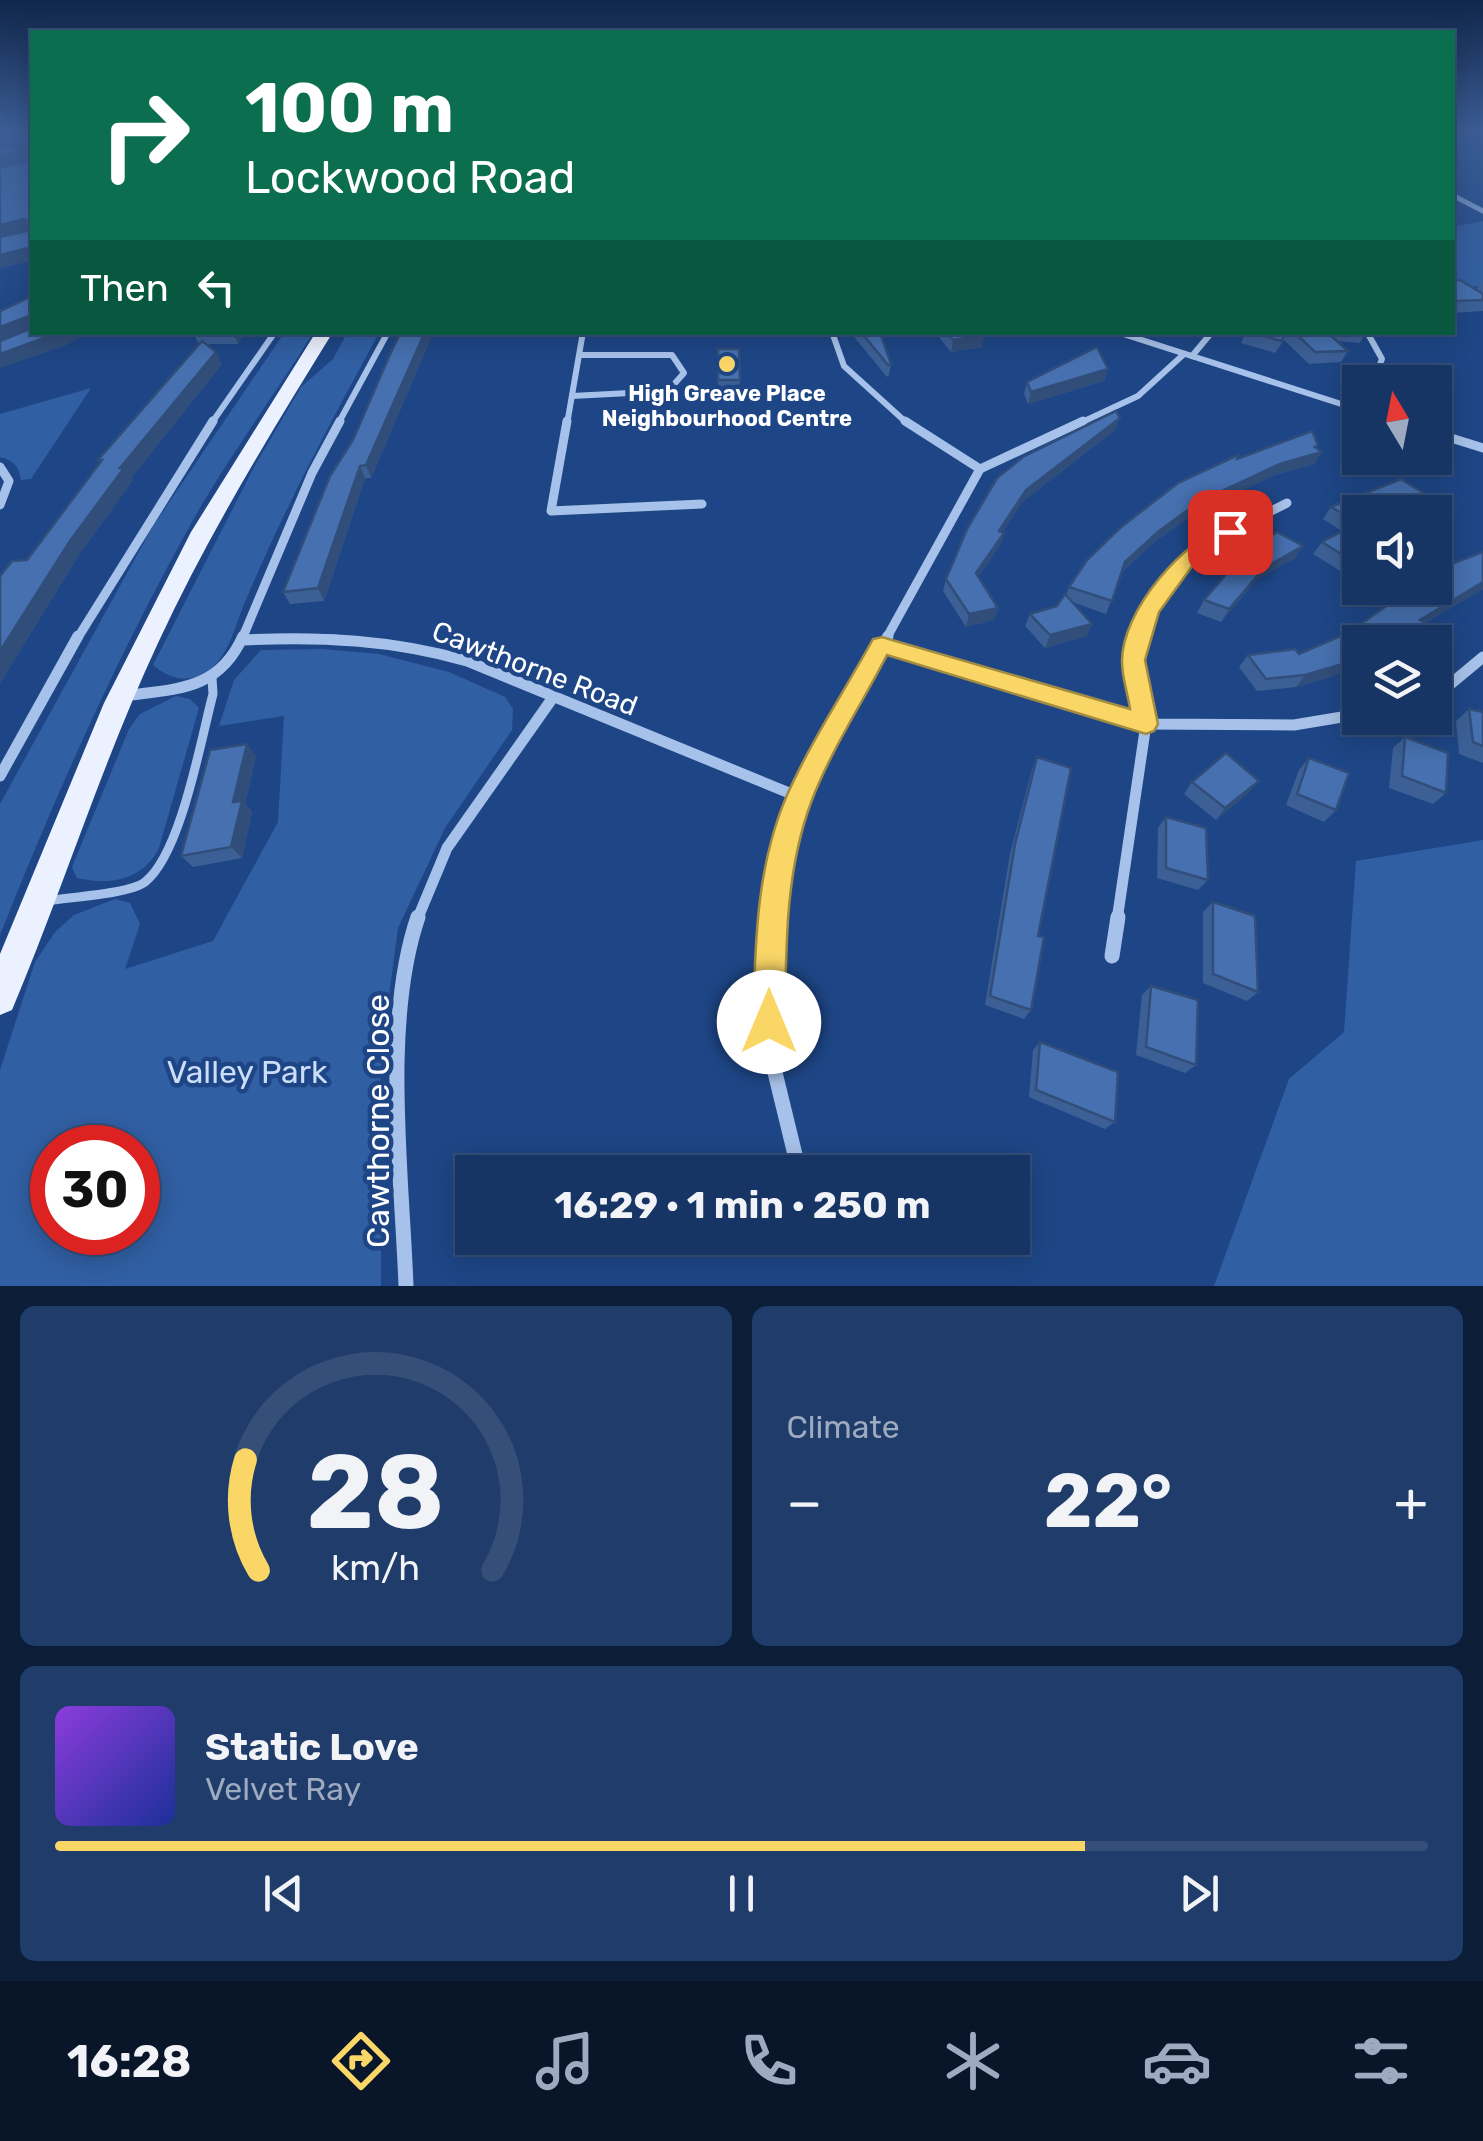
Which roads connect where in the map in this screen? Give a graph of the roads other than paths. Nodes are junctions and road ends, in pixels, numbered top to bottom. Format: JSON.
{"nodes":[{"id":1,"x":1455,"y":197,"type":"edge"},
{"id":2,"x":1483,"y":212,"type":"edge"},
{"id":3,"x":273,"y":335,"type":"edge"},
{"id":4,"x":323,"y":335,"type":"edge"},
{"id":5,"x":386,"y":335,"type":"edge"},
{"id":6,"x":582,"y":335,"type":"edge"},
{"id":7,"x":833,"y":335,"type":"edge"},
{"id":8,"x":1125,"y":335,"type":"edge"},
{"id":9,"x":1209,"y":335,"type":"edge"},
{"id":10,"x":1369,"y":335,"type":"edge"},
{"id":11,"x":580,"y":355,"type":"junction"},
{"id":12,"x":1188,"y":355,"type":"junction"},
{"id":13,"x":1380,"y":365,"type":"edge"},
{"id":14,"x":572,"y":396,"type":"junction"},
{"id":15,"x":1342,"y":404,"type":"edge"},
{"id":16,"x":1452,"y":438,"type":"edge"},
{"id":17,"x":1483,"y":448,"type":"edge"},
{"id":18,"x":0,"y":467,"type":"edge"},
{"id":19,"x":980,"y":468,"type":"junction"},
{"id":20,"x":1288,"y":503,"type":"dead end"},
{"id":21,"x":702,"y":504,"type":"dead end"},
{"id":22,"x":0,"y":505,"type":"edge"},
{"id":23,"x":243,"y":640,"type":"junction"},
{"id":24,"x":882,"y":645,"type":"junction"},
{"id":25,"x":1483,"y":656,"type":"edge"},
{"id":26,"x":212,"y":678,"type":"junction"},
{"id":27,"x":1452,"y":682,"type":"edge"},
{"id":28,"x":122,"y":696,"type":"junction"},
{"id":29,"x":554,"y":696,"type":"junction"},
{"id":30,"x":1342,"y":717,"type":"edge"},
{"id":31,"x":1146,"y":724,"type":"junction"},
{"id":32,"x":0,"y":776,"type":"edge"},
{"id":33,"x":799,"y":798,"type":"junction"},
{"id":34,"x":37,"y":903,"type":"junction"},
{"id":35,"x":1112,"y":956,"type":"dead end"},
{"id":36,"x":1,"y":992,"type":"edge"},
{"id":37,"x":795,"y":1155,"type":"edge"},
{"id":38,"x":406,"y":1286,"type":"edge"}],
"edges":[{"from":1,"to":2,"type":"street"},
{"from":3,"to":32,"type":"street"},
{"from":4,"to":28,"type":"main road"},
{"from":5,"to":23,"type":"street"},
{"from":6,"to":11,"type":"street"},
{"from":7,"to":19,"type":"street"},
{"from":8,"to":12,"type":"street"},
{"from":9,"to":12,"type":"street"},
{"from":10,"to":13,"type":"street"},
{"from":11,"to":14,"type":"street"},
{"from":11,"to":14,"type":"street"},
{"from":12,"to":15,"type":"street"},
{"from":12,"to":19,"type":"street"},
{"from":14,"to":21,"type":"street"},
{"from":16,"to":17,"type":"street"},
{"from":18,"to":22,"type":"street"},
{"from":19,"to":24,"type":"street"},
{"from":20,"to":31,"type":"street"},
{"from":23,"to":26,"type":"street"},
{"from":23,"to":29,"type":"street","name":"Cawthorne Road"},
{"from":24,"to":31,"type":"street"},
{"from":24,"to":33,"type":"street"},
{"from":25,"to":27,"type":"street"},
{"from":26,"to":28,"type":"street"},
{"from":26,"to":34,"type":"lane"},
{"from":28,"to":34,"type":"main road"},
{"from":29,"to":33,"type":"street","name":"Cawthorne Road"},
{"from":29,"to":38,"type":"street","name":"Cawthorne Close"},
{"from":30,"to":31,"type":"street"},
{"from":31,"to":35,"type":"street"},
{"from":33,"to":37,"type":"street"},
{"from":34,"to":36,"type":"main road"}]}
